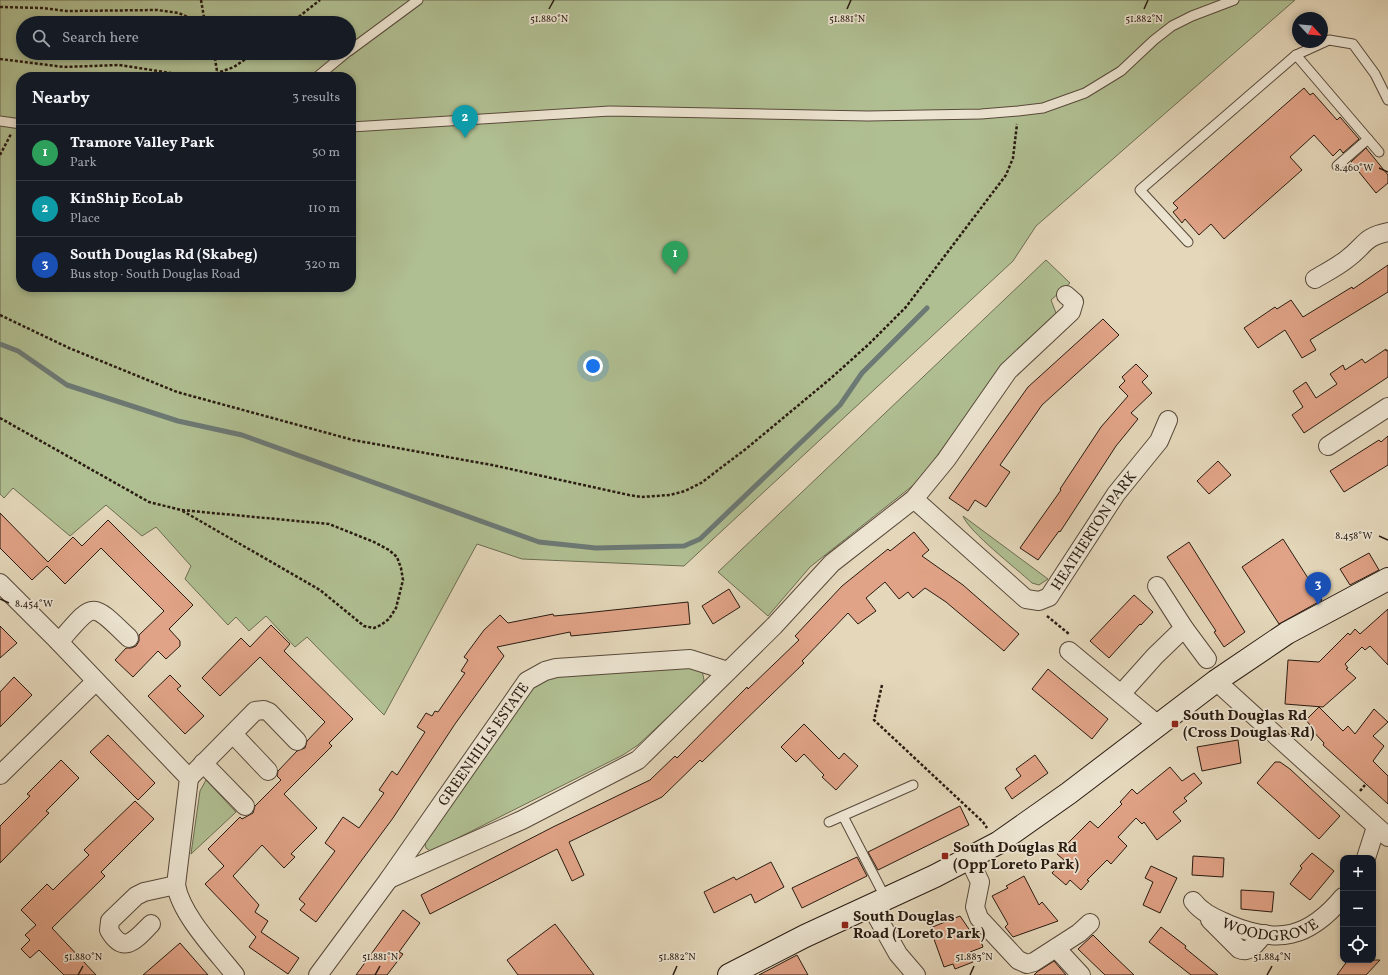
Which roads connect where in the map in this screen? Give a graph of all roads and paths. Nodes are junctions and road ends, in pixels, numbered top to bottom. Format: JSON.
{"nodes":[{"id":1,"x":201,"y":0,"type":"edge"},
{"id":2,"x":320,"y":0,"type":"edge"},
{"id":3,"x":418,"y":0,"type":"edge"},
{"id":4,"x":1234,"y":0,"type":"edge"},
{"id":5,"x":0,"y":7,"type":"edge"},
{"id":6,"x":185,"y":16,"type":"edge"},
{"id":7,"x":203,"y":16,"type":"edge"},
{"id":8,"x":300,"y":16,"type":"edge"},
{"id":9,"x":356,"y":46,"type":"edge"},
{"id":10,"x":1296,"y":55,"type":"junction"},
{"id":11,"x":0,"y":59,"type":"edge"},
{"id":12,"x":215,"y":60,"type":"edge"},
{"id":13,"x":244,"y":60,"type":"edge"},
{"id":14,"x":338,"y":60,"type":"edge"},
{"id":15,"x":162,"y":72,"type":"edge"},
{"id":16,"x":217,"y":72,"type":"edge"},
{"id":17,"x":225,"y":72,"type":"edge"},
{"id":18,"x":323,"y":72,"type":"edge"},
{"id":19,"x":1388,"y":100,"type":"edge"},
{"id":20,"x":1018,"y":111,"type":"junction"},
{"id":21,"x":0,"y":121,"type":"edge"},
{"id":22,"x":16,"y":124,"type":"edge"},
{"id":23,"x":16,"y":126,"type":"edge"},
{"id":24,"x":356,"y":127,"type":"edge"},
{"id":25,"x":1368,"y":139,"type":"junction"},
{"id":26,"x":1379,"y":152,"type":"dead end"},
{"id":27,"x":0,"y":155,"type":"edge"},
{"id":28,"x":1338,"y":166,"type":"dead end"},
{"id":29,"x":1388,"y":232,"type":"edge"},
{"id":30,"x":1188,"y":242,"type":"dead end"},
{"id":31,"x":1315,"y":279,"type":"dead end"},
{"id":32,"x":1066,"y":296,"type":"dead end"},
{"id":33,"x":0,"y":315,"type":"edge"},
{"id":34,"x":1388,"y":407,"type":"edge"},
{"id":35,"x":0,"y":418,"type":"edge"},
{"id":36,"x":1168,"y":420,"type":"dead end"},
{"id":37,"x":1328,"y":446,"type":"dead end"},
{"id":38,"x":914,"y":499,"type":"junction"},
{"id":39,"x":182,"y":510,"type":"junction"},
{"id":40,"x":1388,"y":579,"type":"edge"},
{"id":41,"x":0,"y":583,"type":"edge"},
{"id":42,"x":1157,"y":586,"type":"dead end"},
{"id":43,"x":1045,"y":614,"type":"dead end"},
{"id":44,"x":1184,"y":628,"type":"junction"},
{"id":45,"x":129,"y":638,"type":"dead end"},
{"id":46,"x":60,"y":642,"type":"junction"},
{"id":47,"x":1070,"y":644,"type":"joint"},
{"id":48,"x":1207,"y":659,"type":"dead end"},
{"id":49,"x":728,"y":671,"type":"junction"},
{"id":50,"x":96,"y":681,"type":"junction"},
{"id":51,"x":1216,"y":682,"type":"junction"},
{"id":52,"x":882,"y":685,"type":"dead end"},
{"id":53,"x":1121,"y":694,"type":"junction"},
{"id":54,"x":1158,"y":725,"type":"junction"},
{"id":55,"x":233,"y":734,"type":"junction"},
{"id":56,"x":297,"y":741,"type":"dead end"},
{"id":57,"x":203,"y":763,"type":"junction"},
{"id":58,"x":268,"y":771,"type":"dead end"},
{"id":59,"x":0,"y":776,"type":"edge"},
{"id":60,"x":189,"y":778,"type":"junction"},
{"id":61,"x":912,"y":784,"type":"dead end"},
{"id":62,"x":245,"y":806,"type":"dead end"},
{"id":63,"x":843,"y":816,"type":"junction"},
{"id":64,"x":829,"y":822,"type":"dead end"},
{"id":65,"x":1382,"y":832,"type":"edge"},
{"id":66,"x":998,"y":843,"type":"junction"},
{"id":67,"x":1368,"y":855,"type":"edge"},
{"id":68,"x":969,"y":859,"type":"junction"},
{"id":69,"x":389,"y":879,"type":"junction"},
{"id":70,"x":176,"y":885,"type":"junction"},
{"id":71,"x":1340,"y":900,"type":"edge"},
{"id":72,"x":878,"y":903,"type":"junction"},
{"id":73,"x":1196,"y":905,"type":"dead end"},
{"id":74,"x":1090,"y":923,"type":"dead end"},
{"id":75,"x":151,"y":924,"type":"dead end"},
{"id":76,"x":1056,"y":948,"type":"junction"},
{"id":77,"x":235,"y":975,"type":"edge"},
{"id":78,"x":318,"y":975,"type":"edge"},
{"id":79,"x":729,"y":975,"type":"edge"},
{"id":80,"x":916,"y":975,"type":"edge"},
{"id":81,"x":1080,"y":975,"type":"edge"}],
"edges":[{"from":1,"to":7,"type":"path"},
{"from":2,"to":8,"type":"path"},
{"from":3,"to":9,"type":"lane"},
{"from":4,"to":20,"type":"lane"},
{"from":5,"to":6,"type":"path"},
{"from":10,"to":19,"type":"lane"},
{"from":10,"to":25,"type":"lane"},
{"from":10,"to":30,"type":"lane"},
{"from":11,"to":15,"type":"path"},
{"from":12,"to":16,"type":"path"},
{"from":13,"to":17,"type":"path"},
{"from":14,"to":18,"type":"lane"},
{"from":20,"to":24,"type":"lane"},
{"from":20,"to":33,"type":"path"},
{"from":21,"to":22,"type":"lane"},
{"from":23,"to":27,"type":"path"},
{"from":25,"to":26,"type":"lane"},
{"from":25,"to":28,"type":"lane"},
{"from":29,"to":31,"type":"street"},
{"from":32,"to":38,"type":"street"},
{"from":34,"to":37,"type":"street"},
{"from":35,"to":39,"type":"path"},
{"from":36,"to":38,"type":"street","name":"HEATHERTON PARK"},
{"from":38,"to":49,"type":"street","name":"GREENHILLS ESTATE"},
{"from":39,"to":39,"type":"path"},
{"from":40,"to":51,"type":"main road"},
{"from":41,"to":46,"type":"street"},
{"from":42,"to":44,"type":"street"},
{"from":43,"to":47,"type":"path"},
{"from":44,"to":48,"type":"street"},
{"from":44,"to":53,"type":"street"},
{"from":45,"to":46,"type":"street"},
{"from":46,"to":50,"type":"street"},
{"from":47,"to":53,"type":"street"},
{"from":49,"to":69,"type":"street","name":"GREENHILLS ESTATE"},
{"from":49,"to":69,"type":"street","name":"GREENHILLS ESTATE"},
{"from":50,"to":59,"type":"street"},
{"from":50,"to":60,"type":"street"},
{"from":51,"to":54,"type":"main road"},
{"from":51,"to":65,"type":"street"},
{"from":52,"to":66,"type":"path"},
{"from":53,"to":54,"type":"street"},
{"from":54,"to":66,"type":"main road"},
{"from":55,"to":56,"type":"street"},
{"from":55,"to":57,"type":"street"},
{"from":55,"to":58,"type":"street"},
{"from":57,"to":60,"type":"street"},
{"from":57,"to":62,"type":"street"},
{"from":60,"to":70,"type":"street"},
{"from":61,"to":63,"type":"lane"},
{"from":63,"to":64,"type":"lane"},
{"from":63,"to":72,"type":"lane"},
{"from":65,"to":67,"type":"street"},
{"from":66,"to":68,"type":"main road"},
{"from":68,"to":72,"type":"main road"},
{"from":68,"to":76,"type":"street"},
{"from":69,"to":78,"type":"street","name":"GREENHILLS ESTATE"},
{"from":70,"to":75,"type":"street"},
{"from":70,"to":77,"type":"street"},
{"from":71,"to":73,"type":"street","name":"WOODGROVE"},
{"from":72,"to":79,"type":"main road"},
{"from":72,"to":80,"type":"street"},
{"from":74,"to":76,"type":"street"},
{"from":76,"to":81,"type":"street"}]}
